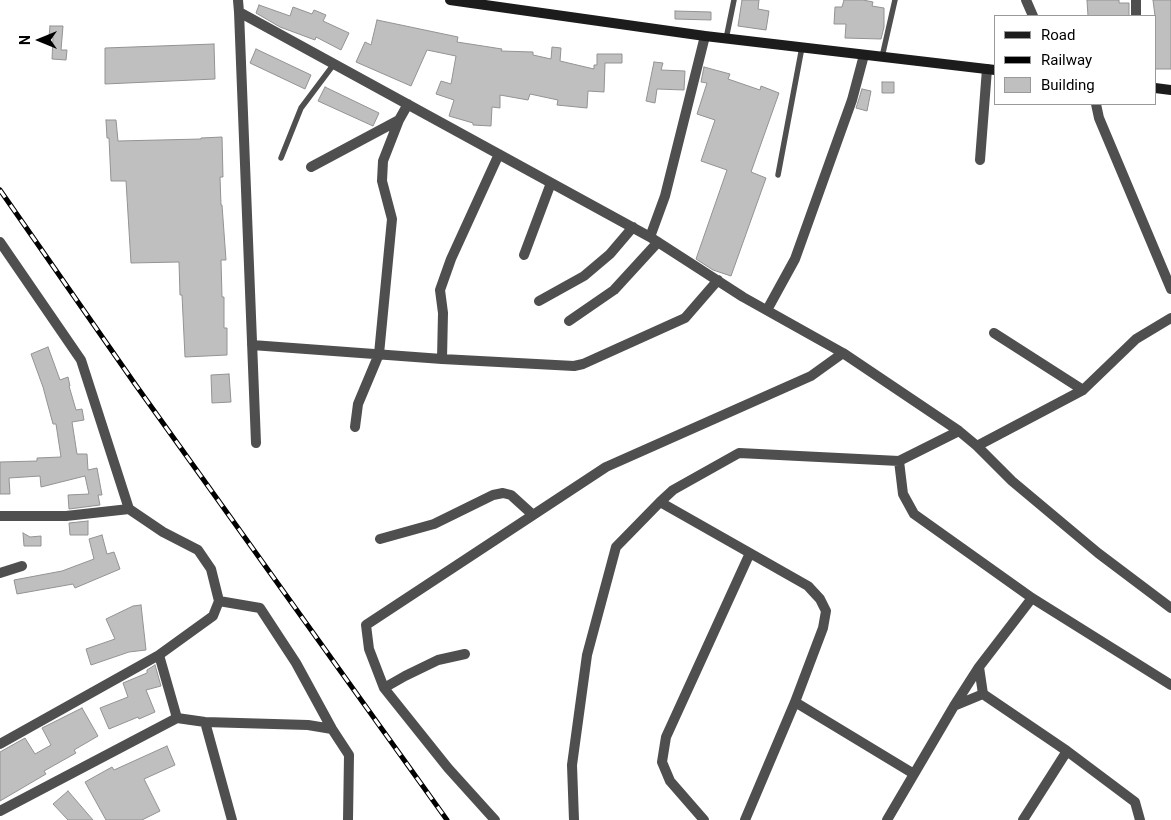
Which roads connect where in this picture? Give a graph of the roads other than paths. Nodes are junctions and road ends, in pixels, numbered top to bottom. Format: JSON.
{"nodes":[{"id":1,"x":238,"y":0,"type":"edge"},
{"id":2,"x":450,"y":0,"type":"edge"},
{"id":3,"x":734,"y":0,"type":"edge"},
{"id":4,"x":895,"y":0,"type":"edge"},
{"id":5,"x":1026,"y":0,"type":"edge"},
{"id":6,"x":1136,"y":0,"type":"edge"},
{"id":7,"x":493,"y":3,"type":"edge"},
{"id":8,"x":239,"y":12,"type":"junction"},
{"id":9,"x":1033,"y":15,"type":"edge"},
{"id":10,"x":1136,"y":15,"type":"edge"},
{"id":11,"x":705,"y":36,"type":"junction"},
{"id":12,"x":726,"y":39,"type":"junction"},
{"id":13,"x":802,"y":48,"type":"junction"},
{"id":14,"x":864,"y":55,"type":"junction"},
{"id":15,"x":882,"y":57,"type":"junction"},
{"id":16,"x":334,"y":64,"type":"junction"},
{"id":17,"x":991,"y":70,"type":"edge"},
{"id":18,"x":1156,"y":88,"type":"edge"},
{"id":19,"x":1171,"y":90,"type":"edge"},
{"id":20,"x":408,"y":104,"type":"junction"},
{"id":21,"x":1096,"y":105,"type":"edge"},
{"id":22,"x":399,"y":120,"type":"junction"},
{"id":23,"x":498,"y":154,"type":"junction"},
{"id":24,"x":281,"y":158,"type":"dead end"},
{"id":25,"x":980,"y":160,"type":"dead end"},
{"id":26,"x":311,"y":167,"type":"dead end"},
{"id":27,"x":778,"y":176,"type":"dead end"},
{"id":28,"x":551,"y":183,"type":"junction"},
{"id":29,"x":633,"y":227,"type":"junction"},
{"id":30,"x":654,"y":239,"type":"junction"},
{"id":31,"x":0,"y":242,"type":"edge"},
{"id":32,"x":524,"y":255,"type":"dead end"},
{"id":33,"x":718,"y":280,"type":"junction"},
{"id":34,"x":1171,"y":288,"type":"edge"},
{"id":35,"x":539,"y":301,"type":"dead end"},
{"id":36,"x":767,"y":310,"type":"junction"},
{"id":37,"x":1171,"y":318,"type":"edge"},
{"id":38,"x":569,"y":321,"type":"dead end"},
{"id":39,"x":994,"y":333,"type":"dead end"},
{"id":40,"x":252,"y":345,"type":"junction"},
{"id":41,"x":843,"y":353,"type":"junction"},
{"id":42,"x":379,"y":354,"type":"junction"},
{"id":43,"x":442,"y":359,"type":"junction"},
{"id":44,"x":1083,"y":390,"type":"junction"},
{"id":45,"x":355,"y":427,"type":"dead end"},
{"id":46,"x":959,"y":432,"type":"junction"},
{"id":47,"x":256,"y":444,"type":"dead end"},
{"id":48,"x":976,"y":446,"type":"junction"},
{"id":49,"x":899,"y":461,"type":"junction"},
{"id":50,"x":660,"y":502,"type":"junction"},
{"id":51,"x":129,"y":509,"type":"junction"},
{"id":52,"x":533,"y":515,"type":"junction"},
{"id":53,"x":0,"y":516,"type":"edge"},
{"id":54,"x":380,"y":539,"type":"dead end"},
{"id":55,"x":750,"y":553,"type":"junction"},
{"id":56,"x":22,"y":566,"type":"dead end"},
{"id":57,"x":0,"y":573,"type":"edge"},
{"id":58,"x":1032,"y":598,"type":"junction"},
{"id":59,"x":219,"y":601,"type":"junction"},
{"id":60,"x":1171,"y":608,"type":"edge"},
{"id":61,"x":465,"y":654,"type":"dead end"},
{"id":62,"x":159,"y":655,"type":"junction"},
{"id":63,"x":979,"y":667,"type":"junction"},
{"id":64,"x":1171,"y":685,"type":"edge"},
{"id":65,"x":384,"y":688,"type":"junction"},
{"id":66,"x":983,"y":694,"type":"junction"},
{"id":67,"x":795,"y":702,"type":"junction"},
{"id":68,"x":954,"y":706,"type":"junction"},
{"id":69,"x":177,"y":718,"type":"junction"},
{"id":70,"x":205,"y":722,"type":"junction"},
{"id":71,"x":332,"y":729,"type":"junction"},
{"id":72,"x":0,"y":744,"type":"edge"},
{"id":73,"x":1067,"y":751,"type":"junction"},
{"id":74,"x":914,"y":774,"type":"junction"},
{"id":75,"x":0,"y":810,"type":"edge"},
{"id":76,"x":232,"y":820,"type":"edge"},
{"id":77,"x":348,"y":820,"type":"edge"},
{"id":78,"x":495,"y":820,"type":"edge"},
{"id":79,"x":574,"y":820,"type":"edge"},
{"id":80,"x":704,"y":820,"type":"edge"},
{"id":81,"x":745,"y":820,"type":"edge"},
{"id":82,"x":887,"y":820,"type":"edge"},
{"id":83,"x":1023,"y":820,"type":"edge"},
{"id":84,"x":1140,"y":820,"type":"edge"}],
"edges":[{"from":1,"to":8,"type":"street"},
{"from":2,"to":7,"type":"main road"},
{"from":3,"to":12,"type":"lane"},
{"from":4,"to":15,"type":"lane"},
{"from":5,"to":9,"type":"street"},
{"from":6,"to":10,"type":"street"},
{"from":7,"to":11,"type":"main road"},
{"from":8,"to":16,"type":"street"},
{"from":8,"to":40,"type":"street"},
{"from":11,"to":12,"type":"main road"},
{"from":11,"to":30,"type":"street"},
{"from":12,"to":13,"type":"main road"},
{"from":13,"to":14,"type":"main road"},
{"from":13,"to":27,"type":"lane"},
{"from":14,"to":15,"type":"main road"},
{"from":14,"to":36,"type":"street"},
{"from":15,"to":17,"type":"main road"},
{"from":16,"to":20,"type":"street"},
{"from":16,"to":24,"type":"lane"},
{"from":17,"to":25,"type":"street"},
{"from":18,"to":19,"type":"main road"},
{"from":20,"to":22,"type":"street"},
{"from":20,"to":23,"type":"street"},
{"from":21,"to":34,"type":"street"},
{"from":22,"to":26,"type":"street"},
{"from":22,"to":42,"type":"street"},
{"from":23,"to":28,"type":"street"},
{"from":23,"to":43,"type":"street"},
{"from":28,"to":29,"type":"street"},
{"from":28,"to":32,"type":"street"},
{"from":29,"to":30,"type":"street"},
{"from":29,"to":35,"type":"street"},
{"from":30,"to":33,"type":"street"},
{"from":30,"to":38,"type":"street"},
{"from":31,"to":51,"type":"street"},
{"from":33,"to":36,"type":"street"},
{"from":33,"to":43,"type":"street"},
{"from":36,"to":41,"type":"street"},
{"from":37,"to":44,"type":"street"},
{"from":39,"to":44,"type":"street"},
{"from":40,"to":42,"type":"street"},
{"from":40,"to":47,"type":"street"},
{"from":41,"to":46,"type":"street"},
{"from":41,"to":52,"type":"street"},
{"from":42,"to":43,"type":"street"},
{"from":42,"to":45,"type":"street"},
{"from":44,"to":48,"type":"street"},
{"from":46,"to":48,"type":"street"},
{"from":46,"to":49,"type":"street"},
{"from":48,"to":60,"type":"street"},
{"from":49,"to":50,"type":"street"},
{"from":49,"to":58,"type":"street"},
{"from":50,"to":55,"type":"street"},
{"from":50,"to":79,"type":"street"},
{"from":51,"to":53,"type":"street"},
{"from":51,"to":59,"type":"street"},
{"from":52,"to":54,"type":"street"},
{"from":52,"to":65,"type":"street"},
{"from":55,"to":67,"type":"street"},
{"from":55,"to":80,"type":"street"},
{"from":56,"to":57,"type":"street"},
{"from":58,"to":63,"type":"street"},
{"from":58,"to":64,"type":"street"},
{"from":59,"to":62,"type":"street"},
{"from":59,"to":71,"type":"street"},
{"from":61,"to":65,"type":"street"},
{"from":62,"to":69,"type":"street"},
{"from":62,"to":72,"type":"street"},
{"from":63,"to":66,"type":"street"},
{"from":63,"to":68,"type":"street"},
{"from":65,"to":78,"type":"street"},
{"from":66,"to":68,"type":"street"},
{"from":66,"to":73,"type":"street"},
{"from":67,"to":74,"type":"street"},
{"from":67,"to":81,"type":"street"},
{"from":68,"to":74,"type":"street"},
{"from":69,"to":70,"type":"street"},
{"from":69,"to":75,"type":"street"},
{"from":70,"to":71,"type":"street"},
{"from":70,"to":76,"type":"street"},
{"from":71,"to":77,"type":"street"},
{"from":73,"to":83,"type":"street"},
{"from":73,"to":84,"type":"street"},
{"from":74,"to":82,"type":"street"}]}
